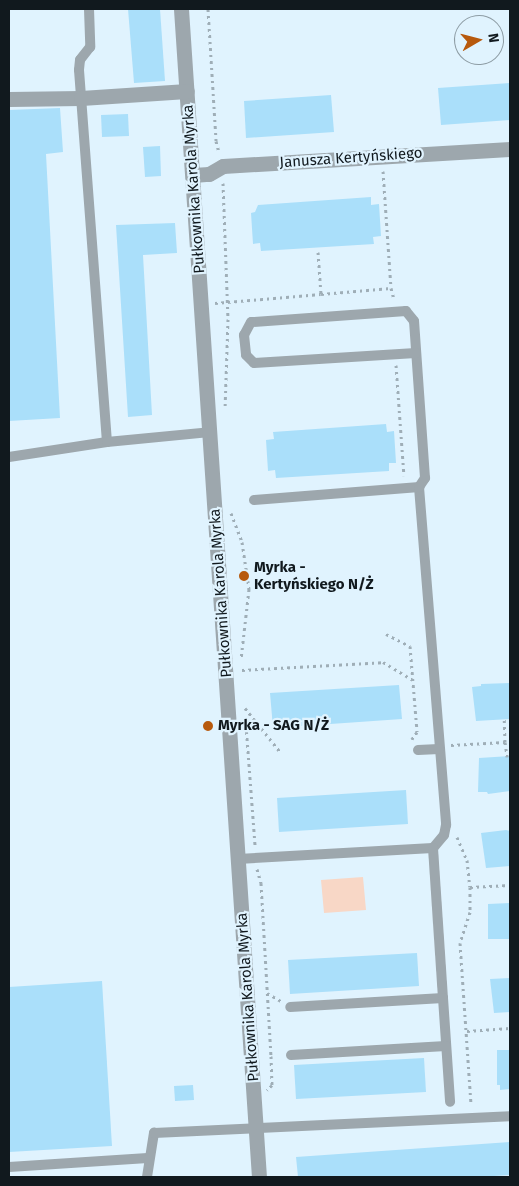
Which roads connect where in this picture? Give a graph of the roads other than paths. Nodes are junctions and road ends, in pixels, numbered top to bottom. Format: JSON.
{"nodes":[{"id":1,"x":89,"y":9,"type":"edge"},
{"id":2,"x":181,"y":9,"type":"edge"},
{"id":3,"x":187,"y":91,"type":"junction"},
{"id":4,"x":81,"y":98,"type":"junction"},
{"id":5,"x":9,"y":99,"type":"edge"},
{"id":6,"x":510,"y":150,"type":"edge"},
{"id":7,"x":193,"y":175,"type":"junction"},
{"id":8,"x":416,"y":353,"type":"junction"},
{"id":9,"x":210,"y":432,"type":"junction"},
{"id":10,"x":107,"y":442,"type":"junction"},
{"id":11,"x":9,"y":457,"type":"edge"},
{"id":12,"x":419,"y":487,"type":"junction"},
{"id":13,"x":254,"y":500,"type":"dead end"},
{"id":14,"x":413,"y":748,"type":"road end"},
{"id":15,"x":439,"y":749,"type":"junction"},
{"id":16,"x":433,"y":848,"type":"junction"},
{"id":17,"x":238,"y":860,"type":"junction"},
{"id":18,"x":444,"y":998,"type":"junction"},
{"id":19,"x":290,"y":1007,"type":"dead end"},
{"id":20,"x":446,"y":1046,"type":"junction"},
{"id":21,"x":291,"y":1055,"type":"dead end"},
{"id":22,"x":450,"y":1102,"type":"dead end"},
{"id":23,"x":510,"y":1116,"type":"edge"},
{"id":24,"x":256,"y":1127,"type":"junction"},
{"id":25,"x":148,"y":1158,"type":"junction"},
{"id":26,"x":9,"y":1167,"type":"edge"},
{"id":27,"x":147,"y":1177,"type":"edge"},
{"id":28,"x":259,"y":1177,"type":"edge"}],
"edges":[{"from":1,"to":4,"type":"lane"},
{"from":2,"to":3,"type":"street","name":"Pułkownika Karola Myrka"},
{"from":3,"to":4,"type":"street"},
{"from":3,"to":7,"type":"street","name":"Pułkownika Karola Myrka"},
{"from":4,"to":5,"type":"street"},
{"from":4,"to":10,"type":"lane"},
{"from":6,"to":7,"type":"street","name":"Janusza Kertyńskiego"},
{"from":7,"to":9,"type":"street","name":"Pułkownika Karola Myrka"},
{"from":8,"to":8,"type":"lane"},
{"from":8,"to":12,"type":"lane"},
{"from":9,"to":10,"type":"lane"},
{"from":9,"to":17,"type":"street","name":"Pułkownika Karola Myrka"},
{"from":10,"to":11,"type":"lane"},
{"from":12,"to":13,"type":"lane"},
{"from":12,"to":15,"type":"lane"},
{"from":14,"to":15,"type":"lane"},
{"from":15,"to":16,"type":"lane"},
{"from":16,"to":17,"type":"lane"},
{"from":16,"to":18,"type":"lane"},
{"from":17,"to":24,"type":"street","name":"Pułkownika Karola Myrka"},
{"from":18,"to":19,"type":"lane"},
{"from":18,"to":20,"type":"lane"},
{"from":20,"to":21,"type":"lane"},
{"from":20,"to":22,"type":"lane"},
{"from":23,"to":24,"type":"lane"},
{"from":24,"to":25,"type":"lane"},
{"from":24,"to":28,"type":"street","name":"Pułkownika Karola Myrka"},
{"from":25,"to":26,"type":"lane"},
{"from":25,"to":27,"type":"lane"}]}
